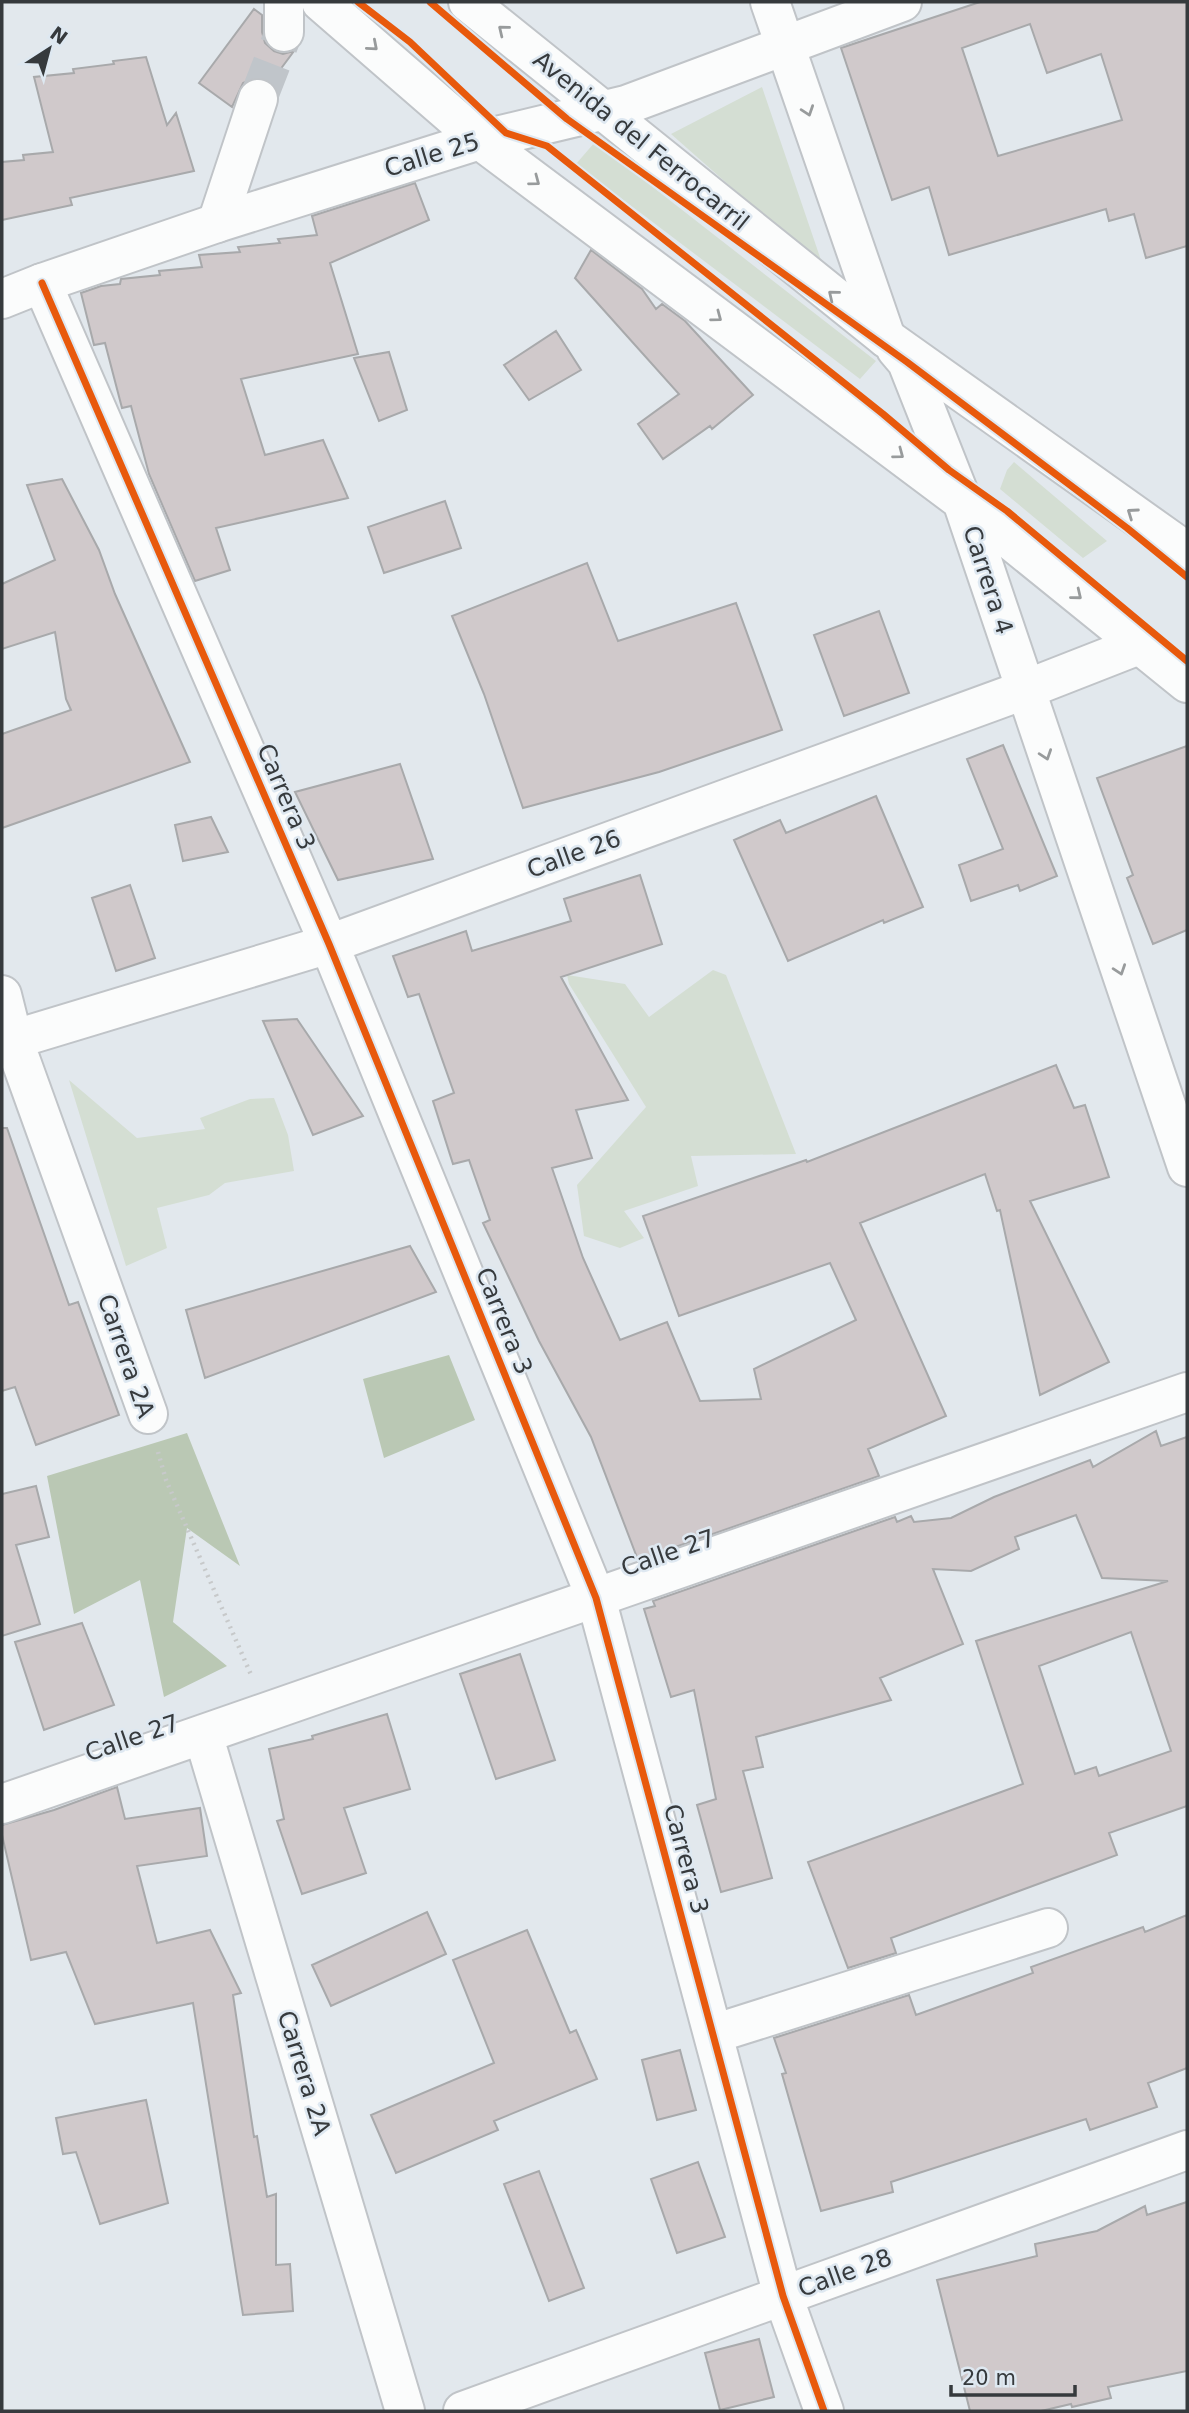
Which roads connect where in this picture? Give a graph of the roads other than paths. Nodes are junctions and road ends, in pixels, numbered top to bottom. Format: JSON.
{"nodes":[{"id":1,"x":321,"y":2,"type":"edge"},
{"id":2,"x":468,"y":2,"type":"edge"},
{"id":3,"x":770,"y":2,"type":"edge"},
{"id":4,"x":902,"y":2,"type":"edge"},
{"id":5,"x":786,"y":46,"type":"junction"},
{"id":6,"x":258,"y":99,"type":"tunnel mouth"},
{"id":7,"x":601,"y":110,"type":"junction"},
{"id":8,"x":480,"y":140,"type":"junction"},
{"id":9,"x":218,"y":223,"type":"junction"},
{"id":10,"x":42,"y":283,"type":"junction"},
{"id":11,"x":2,"y":299,"type":"edge"},
{"id":12,"x":886,"y":338,"type":"junction"},
{"id":13,"x":962,"y":501,"type":"junction"},
{"id":14,"x":1187,"y":552,"type":"edge"},
{"id":15,"x":1139,"y":645,"type":"junction"},
{"id":16,"x":1187,"y":683,"type":"edge"},
{"id":17,"x":1024,"y":690,"type":"junction"},
{"id":18,"x":329,"y":944,"type":"junction"},
{"id":19,"x":2,"y":995,"type":"edge"},
{"id":20,"x":8,"y":1041,"type":"edge"},
{"id":21,"x":1187,"y":1167,"type":"edge"},
{"id":22,"x":1187,"y":1392,"type":"edge"},
{"id":23,"x":148,"y":1414,"type":"road end"},
{"id":24,"x":596,"y":1598,"type":"junction"},
{"id":25,"x":203,"y":1734,"type":"junction"},
{"id":26,"x":2,"y":1804,"type":"edge"},
{"id":27,"x":1048,"y":1928,"type":"dead end"},
{"id":28,"x":713,"y":2034,"type":"junction"},
{"id":29,"x":1187,"y":2150,"type":"edge"},
{"id":30,"x":783,"y":2296,"type":"junction"},
{"id":31,"x":405,"y":2411,"type":"edge"},
{"id":32,"x":463,"y":2411,"type":"edge"},
{"id":33,"x":824,"y":2411,"type":"edge"}],
"edges":[{"from":1,"to":8,"type":"street","one_way":true},
{"from":7,"to":2,"type":"street","name":"Avenida del Ferrocarril","one_way":true},
{"from":3,"to":5,"type":"street","name":"Carrera 4"},
{"from":4,"to":5,"type":"street","name":"Calle 25"},
{"from":5,"to":7,"type":"street","name":"Calle 25"},
{"from":5,"to":12,"type":"street","name":"Carrera 4","one_way":true},
{"from":6,"to":9,"type":"street"},
{"from":7,"to":8,"type":"street","name":"Calle 25"},
{"from":12,"to":7,"type":"street","name":"Avenida del Ferrocarril","one_way":true},
{"from":8,"to":9,"type":"street","name":"Calle 25"},
{"from":8,"to":13,"type":"street","one_way":true},
{"from":9,"to":10,"type":"street","name":"Calle 25"},
{"from":10,"to":11,"type":"street","name":"Calle 25"},
{"from":10,"to":18,"type":"street","name":"Carrera 3"},
{"from":12,"to":13,"type":"street","name":"Carrera 4"},
{"from":14,"to":12,"type":"street","name":"Avenida del Ferrocarril","one_way":true},
{"from":13,"to":15,"type":"street","one_way":true},
{"from":13,"to":17,"type":"street","name":"Carrera 4"},
{"from":15,"to":16,"type":"street"},
{"from":15,"to":17,"type":"street","name":"Calle 26"},
{"from":17,"to":18,"type":"street","name":"Calle 26"},
{"from":17,"to":21,"type":"street","name":"Carrera 4","one_way":true},
{"from":18,"to":20,"type":"street","name":"Calle 26"},
{"from":18,"to":24,"type":"street","name":"Carrera 3"},
{"from":19,"to":20,"type":"street","name":"Carrera 2A"},
{"from":20,"to":23,"type":"street","name":"Carrera 2A"},
{"from":22,"to":24,"type":"street","name":"Calle 27"},
{"from":24,"to":25,"type":"street","name":"Calle 27"},
{"from":24,"to":28,"type":"street","name":"Carrera 3"},
{"from":25,"to":26,"type":"street","name":"Calle 27"},
{"from":25,"to":31,"type":"street","name":"Carrera 2A"},
{"from":27,"to":28,"type":"street"},
{"from":28,"to":30,"type":"street","name":"Carrera 3"},
{"from":29,"to":30,"type":"street","name":"Calle 28"},
{"from":30,"to":32,"type":"street","name":"Calle 28"},
{"from":30,"to":33,"type":"street","name":"Carrera 3"}]}
